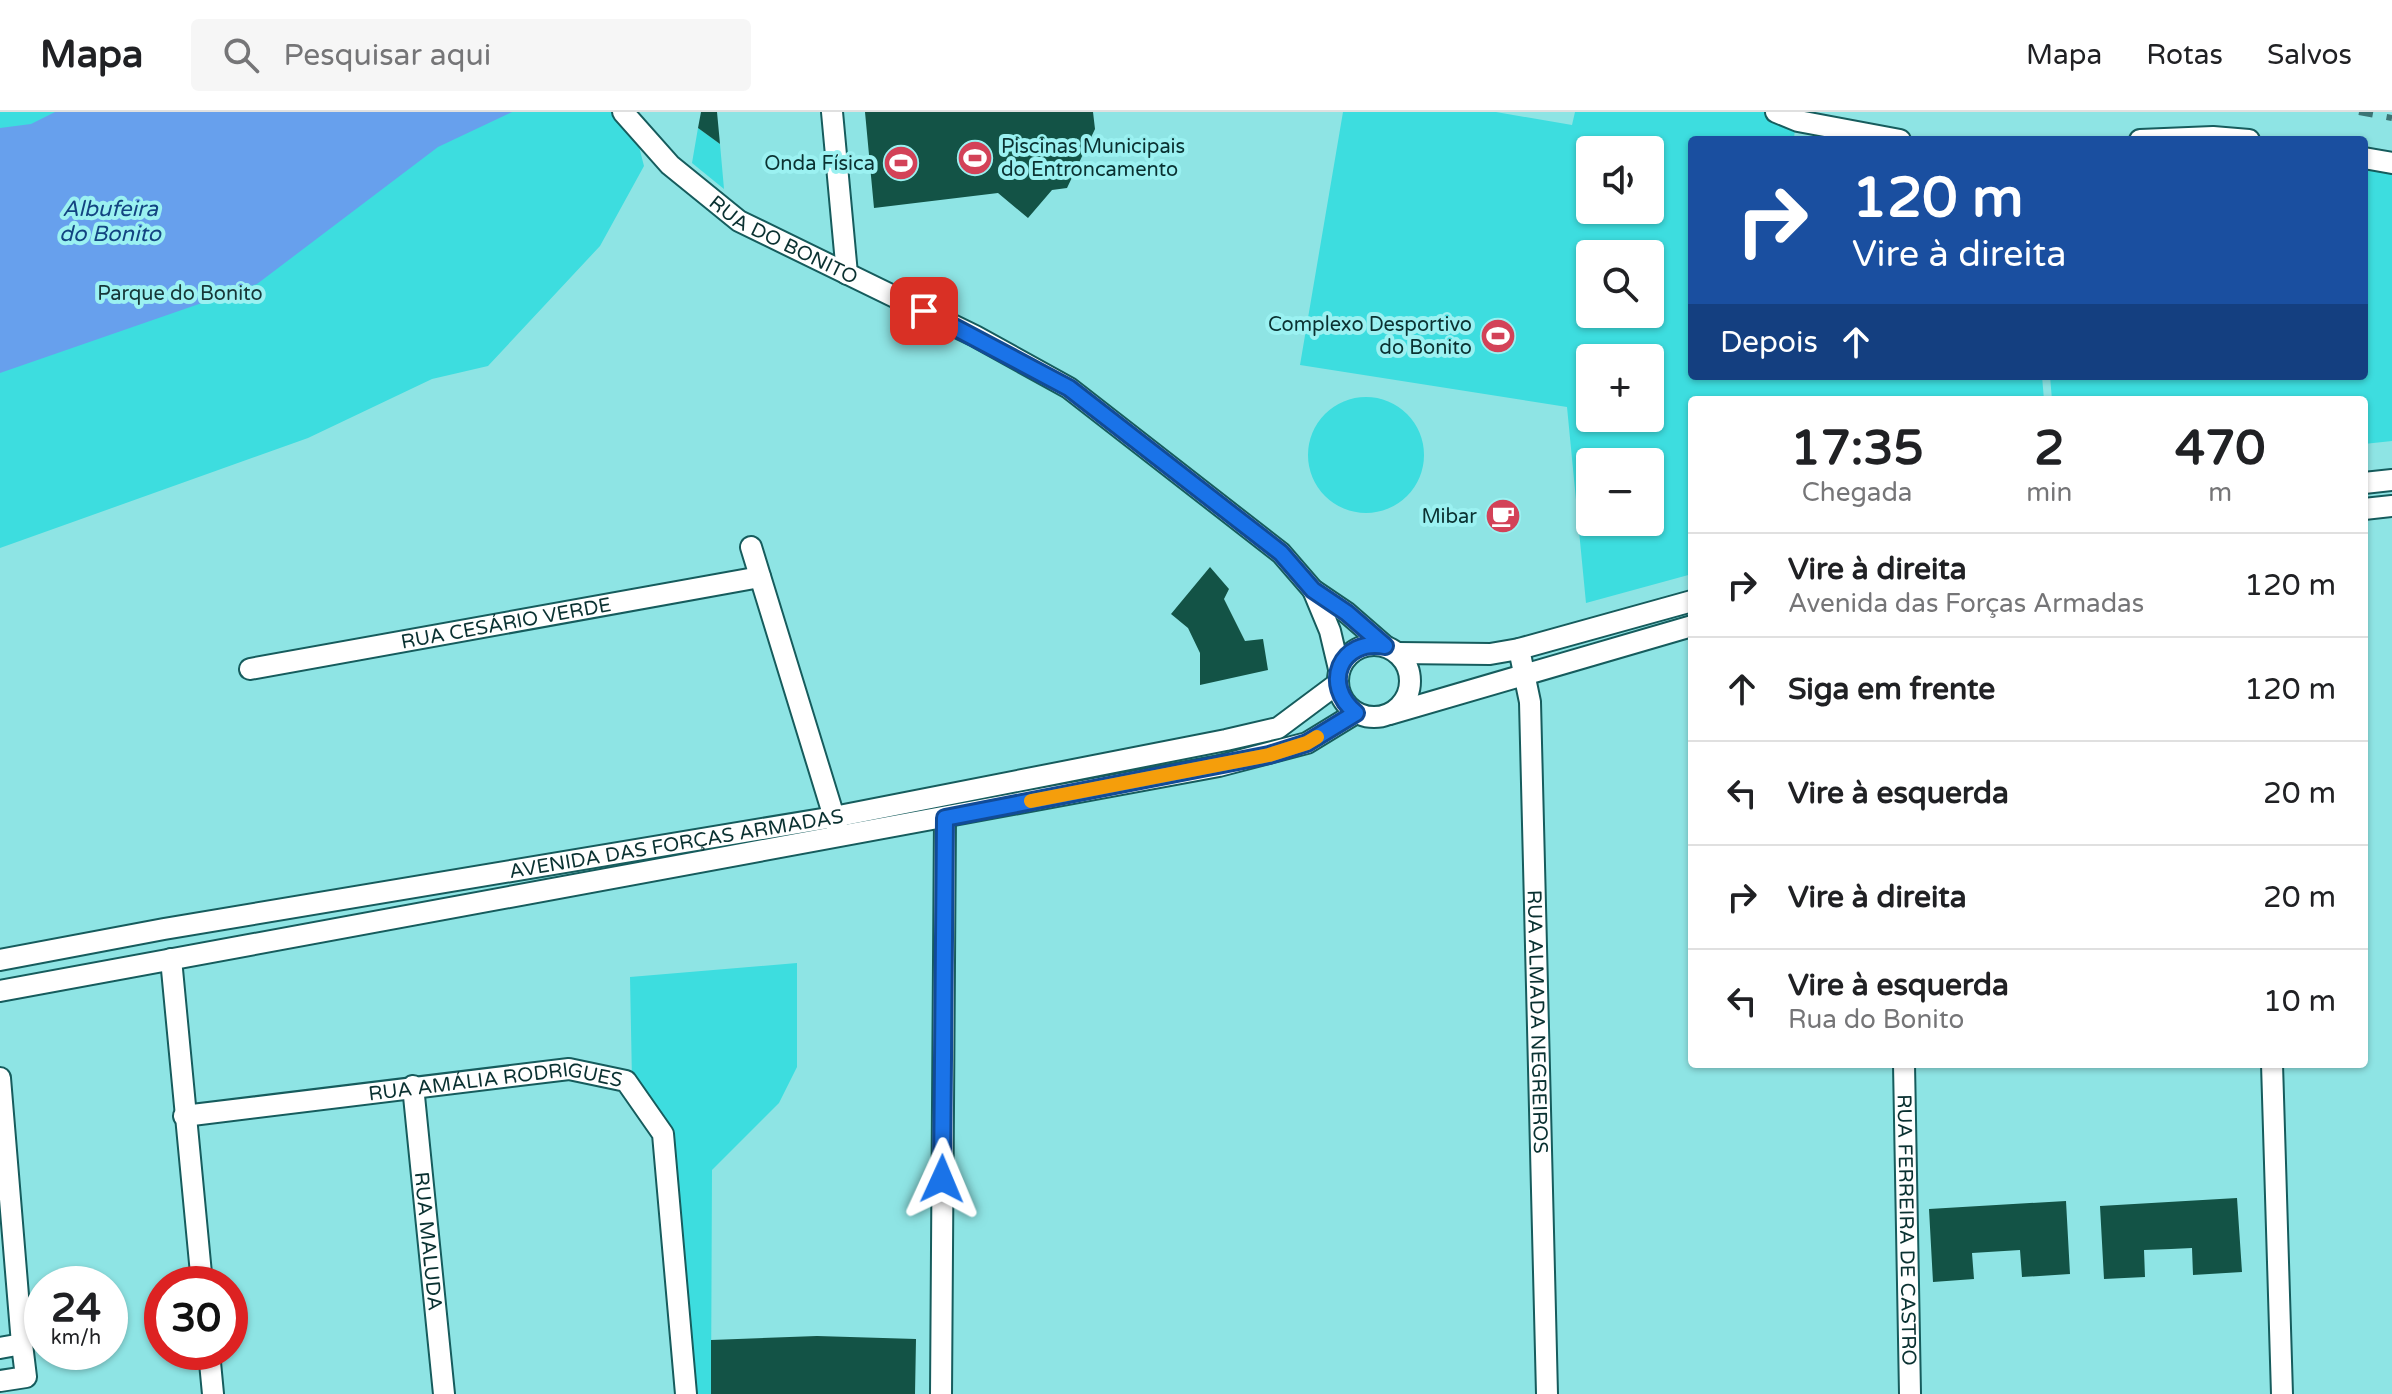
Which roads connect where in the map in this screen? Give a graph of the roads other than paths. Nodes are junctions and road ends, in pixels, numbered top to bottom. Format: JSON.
{"nodes":[{"id":1,"x":623,"y":112,"type":"edge"},
{"id":2,"x":832,"y":112,"type":"edge"},
{"id":3,"x":1776,"y":112,"type":"edge"},
{"id":4,"x":1879,"y":136,"type":"edge"},
{"id":5,"x":2368,"y":159,"type":"edge"},
{"id":6,"x":2392,"y":163,"type":"edge"},
{"id":7,"x":847,"y":274,"type":"junction"},
{"id":8,"x":2392,"y":480,"type":"edge"},
{"id":9,"x":2368,"y":483,"type":"edge"},
{"id":10,"x":2392,"y":506,"type":"edge"},
{"id":11,"x":2368,"y":509,"type":"edge"},
{"id":12,"x":751,"y":547,"type":"dead end"},
{"id":13,"x":760,"y":577,"type":"junction"},
{"id":14,"x":1313,"y":590,"type":"junction"},
{"id":15,"x":1688,"y":602,"type":"edge"},
{"id":16,"x":1688,"y":627,"type":"edge"},
{"id":17,"x":1391,"y":649,"type":"junction"},
{"id":18,"x":1519,"y":649,"type":"junction"},
{"id":19,"x":250,"y":669,"type":"dead end"},
{"id":20,"x":1525,"y":674,"type":"junction"},
{"id":21,"x":1338,"y":676,"type":"junction"},
{"id":22,"x":1356,"y":713,"type":"junction"},
{"id":23,"x":1390,"y":714,"type":"junction"},
{"id":24,"x":834,"y":817,"type":"junction"},
{"id":25,"x":945,"y":818,"type":"junction"},
{"id":26,"x":840,"y":838,"type":"junction"},
{"id":27,"x":171,"y":959,"type":"junction"},
{"id":28,"x":0,"y":960,"type":"edge"},
{"id":29,"x":0,"y":991,"type":"edge"},
{"id":30,"x":1904,"y":1068,"type":"edge"},
{"id":31,"x":2272,"y":1068,"type":"edge"},
{"id":32,"x":0,"y":1078,"type":"edge"},
{"id":33,"x":413,"y":1086,"type":"junction"},
{"id":34,"x":184,"y":1116,"type":"junction"},
{"id":35,"x":200,"y":1266,"type":"edge"},
{"id":36,"x":22,"y":1344,"type":"junction"},
{"id":37,"x":0,"y":1348,"type":"edge"},
{"id":38,"x":211,"y":1370,"type":"edge"},
{"id":39,"x":0,"y":1381,"type":"edge"},
{"id":40,"x":213,"y":1394,"type":"edge"},
{"id":41,"x":444,"y":1394,"type":"edge"},
{"id":42,"x":686,"y":1394,"type":"edge"},
{"id":43,"x":941,"y":1394,"type":"edge"},
{"id":44,"x":1547,"y":1394,"type":"edge"},
{"id":45,"x":1910,"y":1394,"type":"edge"},
{"id":46,"x":2282,"y":1394,"type":"edge"}],
"edges":[{"from":1,"to":7,"type":"street","name":"RUA DO BONITO"},
{"from":2,"to":7,"type":"street"},
{"from":3,"to":4,"type":"street"},
{"from":5,"to":6,"type":"street"},
{"from":7,"to":14,"type":"street","name":"RUA DO BONITO"},
{"from":8,"to":9,"type":"street"},
{"from":10,"to":11,"type":"street"},
{"from":12,"to":13,"type":"street"},
{"from":13,"to":19,"type":"street","name":"RUA CESÁRIO VERDE"},
{"from":13,"to":24,"type":"street"},
{"from":14,"to":17,"type":"street","name":"RUA DO BONITO"},
{"from":14,"to":21,"type":"street","name":"RUA DO BONITO"},
{"from":15,"to":18,"type":"street"},
{"from":16,"to":20,"type":"street"},
{"from":17,"to":18,"type":"street"},
{"from":17,"to":21,"type":"street"},
{"from":17,"to":23,"type":"street"},
{"from":18,"to":20,"type":"street","name":"RUA ALMADA NEGREIROS"},
{"from":20,"to":23,"type":"street"},
{"from":20,"to":44,"type":"street","name":"RUA ALMADA NEGREIROS"},
{"from":21,"to":22,"type":"street"},
{"from":21,"to":24,"type":"street","name":"AVENIDA DAS FORÇAS ARMADAS"},
{"from":22,"to":23,"type":"street"},
{"from":22,"to":25,"type":"street","name":"AVENIDA DAS FORÇAS ARMADAS"},
{"from":24,"to":26,"type":"street"},
{"from":24,"to":28,"type":"street","name":"AVENIDA DAS FORÇAS ARMADAS"},
{"from":25,"to":26,"type":"street","name":"AVENIDA DAS FORÇAS ARMADAS"},
{"from":25,"to":43,"type":"street"},
{"from":26,"to":27,"type":"street","name":"AVENIDA DAS FORÇAS ARMADAS"},
{"from":27,"to":29,"type":"street","name":"AVENIDA DAS FORÇAS ARMADAS"},
{"from":27,"to":34,"type":"street"},
{"from":30,"to":45,"type":"street","name":"RUA FERREIRA DE CASTRO"},
{"from":31,"to":46,"type":"street"},
{"from":32,"to":36,"type":"street"},
{"from":33,"to":34,"type":"street","name":"RUA AMÁLIA RODRIGUES"},
{"from":33,"to":41,"type":"street","name":"RUA MALUDA"},
{"from":33,"to":42,"type":"street","name":"RUA AMÁLIA RODRIGUES"},
{"from":34,"to":35,"type":"street"},
{"from":36,"to":37,"type":"street"},
{"from":36,"to":39,"type":"street"},
{"from":38,"to":40,"type":"street"}]}
